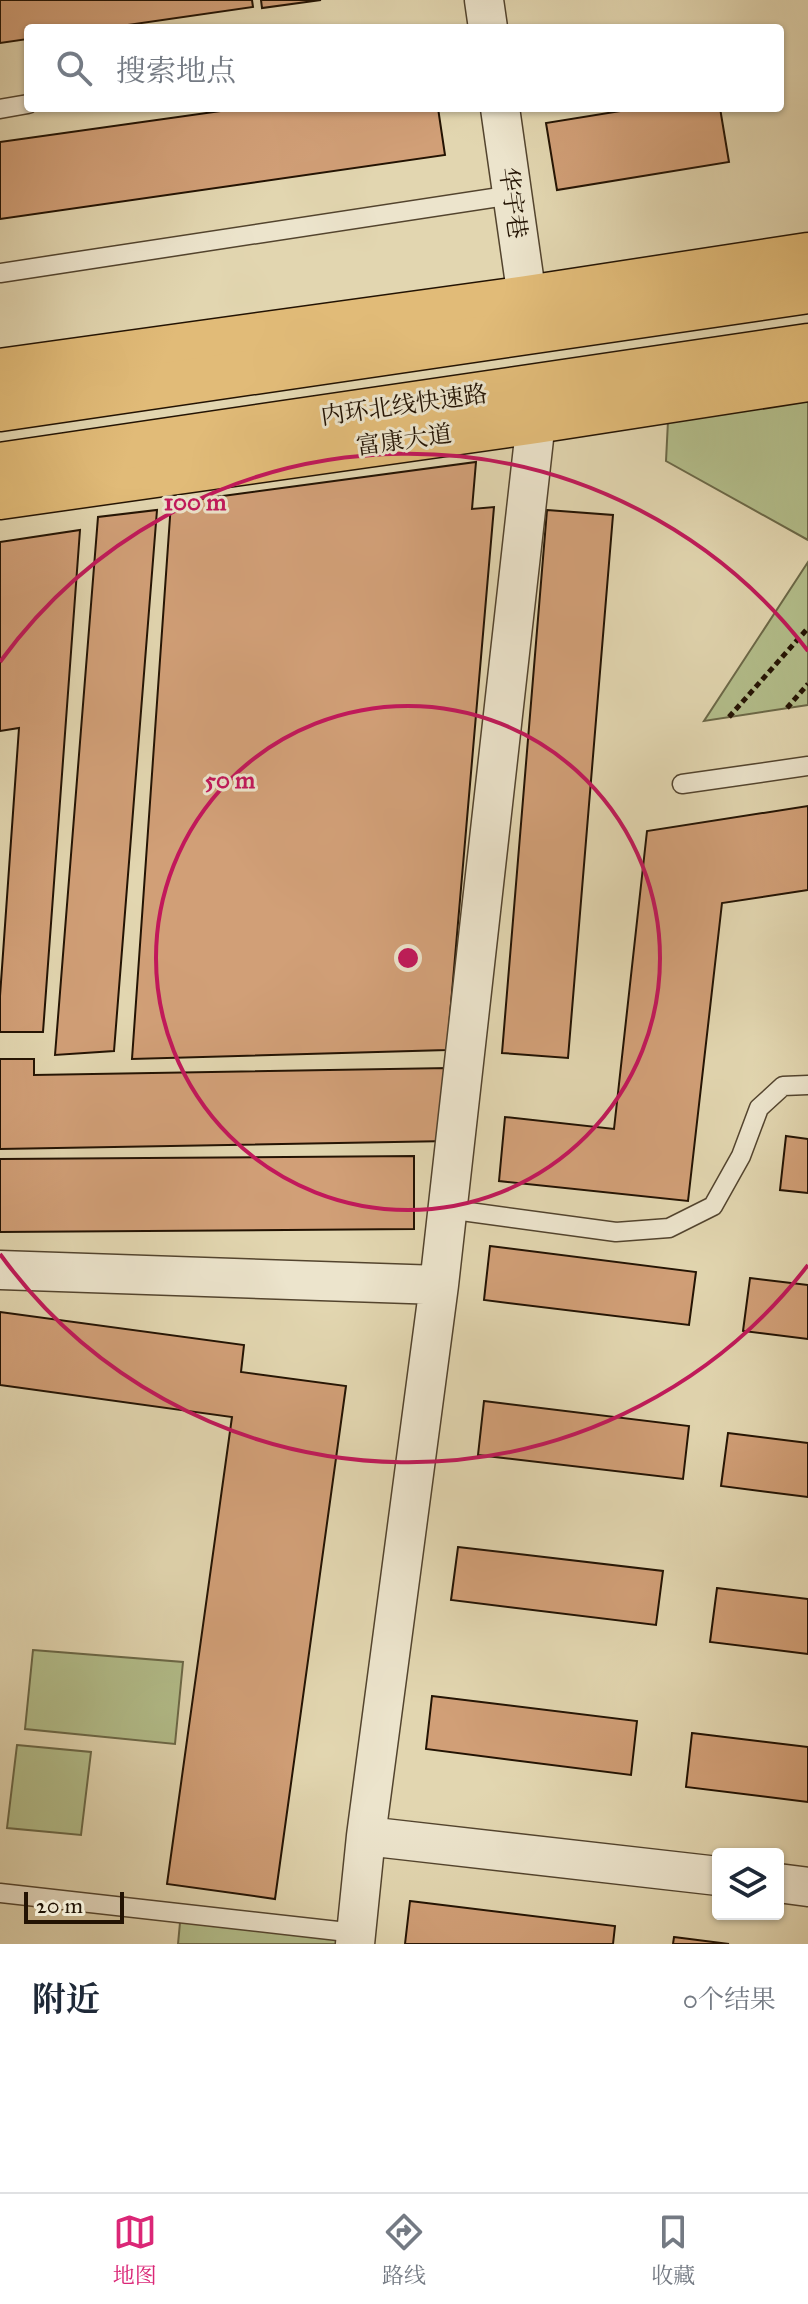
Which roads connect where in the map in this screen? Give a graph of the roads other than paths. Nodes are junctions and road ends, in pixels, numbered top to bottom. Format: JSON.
{"nodes":[{"id":1,"x":484,"y":0,"type":"edge"},
{"id":2,"x":487,"y":24,"type":"edge"},
{"id":3,"x":24,"y":105,"type":"edge"},
{"id":4,"x":0,"y":109,"type":"edge"},
{"id":5,"x":501,"y":112,"type":"edge"},
{"id":6,"x":512,"y":195,"type":"junction"},
{"id":7,"x":808,"y":255,"type":"edge"},
{"id":8,"x":0,"y":273,"type":"edge"},
{"id":9,"x":808,"y":291,"type":"edge"},
{"id":10,"x":527,"y":298,"type":"junction"},
{"id":11,"x":808,"y":346,"type":"edge"},
{"id":12,"x":0,"y":371,"type":"edge"},
{"id":13,"x":808,"y":379,"type":"edge"},
{"id":14,"x":0,"y":409,"type":"edge"},
{"id":15,"x":536,"y":421,"type":"junction"},
{"id":16,"x":0,"y":465,"type":"edge"},
{"id":17,"x":0,"y":497,"type":"edge"},
{"id":18,"x":808,"y":766,"type":"edge"},
{"id":19,"x":682,"y":784,"type":"dead end"},
{"id":20,"x":808,"y":1085,"type":"edge"},
{"id":21,"x":447,"y":1209,"type":"junction"},
{"id":22,"x":0,"y":1270,"type":"edge"},
{"id":23,"x":439,"y":1285,"type":"junction"},
{"id":24,"x":366,"y":1836,"type":"junction"},
{"id":25,"x":712,"y":1875,"type":"edge"},
{"id":26,"x":784,"y":1884,"type":"edge"},
{"id":27,"x":808,"y":1887,"type":"edge"},
{"id":28,"x":0,"y":1893,"type":"edge"},
{"id":29,"x":356,"y":1939,"type":"edge"}],
"edges":[{"from":1,"to":2,"type":"street"},
{"from":3,"to":4,"type":"lane"},
{"from":5,"to":6,"type":"street","name":"华宇巷"},
{"from":6,"to":8,"type":"lane"},
{"from":6,"to":10,"type":"street","name":"华宇巷"},
{"from":7,"to":10,"type":"main road"},
{"from":9,"to":14,"type":"main road"},
{"from":10,"to":12,"type":"main road"},
{"from":11,"to":16,"type":"main road","name":"内环北线快速路"},
{"from":13,"to":15,"type":"main road","name":"富康大道"},
{"from":15,"to":17,"type":"main road","name":"富康大道"},
{"from":15,"to":21,"type":"street"},
{"from":18,"to":19,"type":"lane"},
{"from":20,"to":21,"type":"lane"},
{"from":21,"to":23,"type":"street"},
{"from":22,"to":23,"type":"street"},
{"from":23,"to":24,"type":"street"},
{"from":24,"to":25,"type":"street"},
{"from":24,"to":29,"type":"street"},
{"from":26,"to":27,"type":"street"},
{"from":28,"to":29,"type":"lane"}]}
